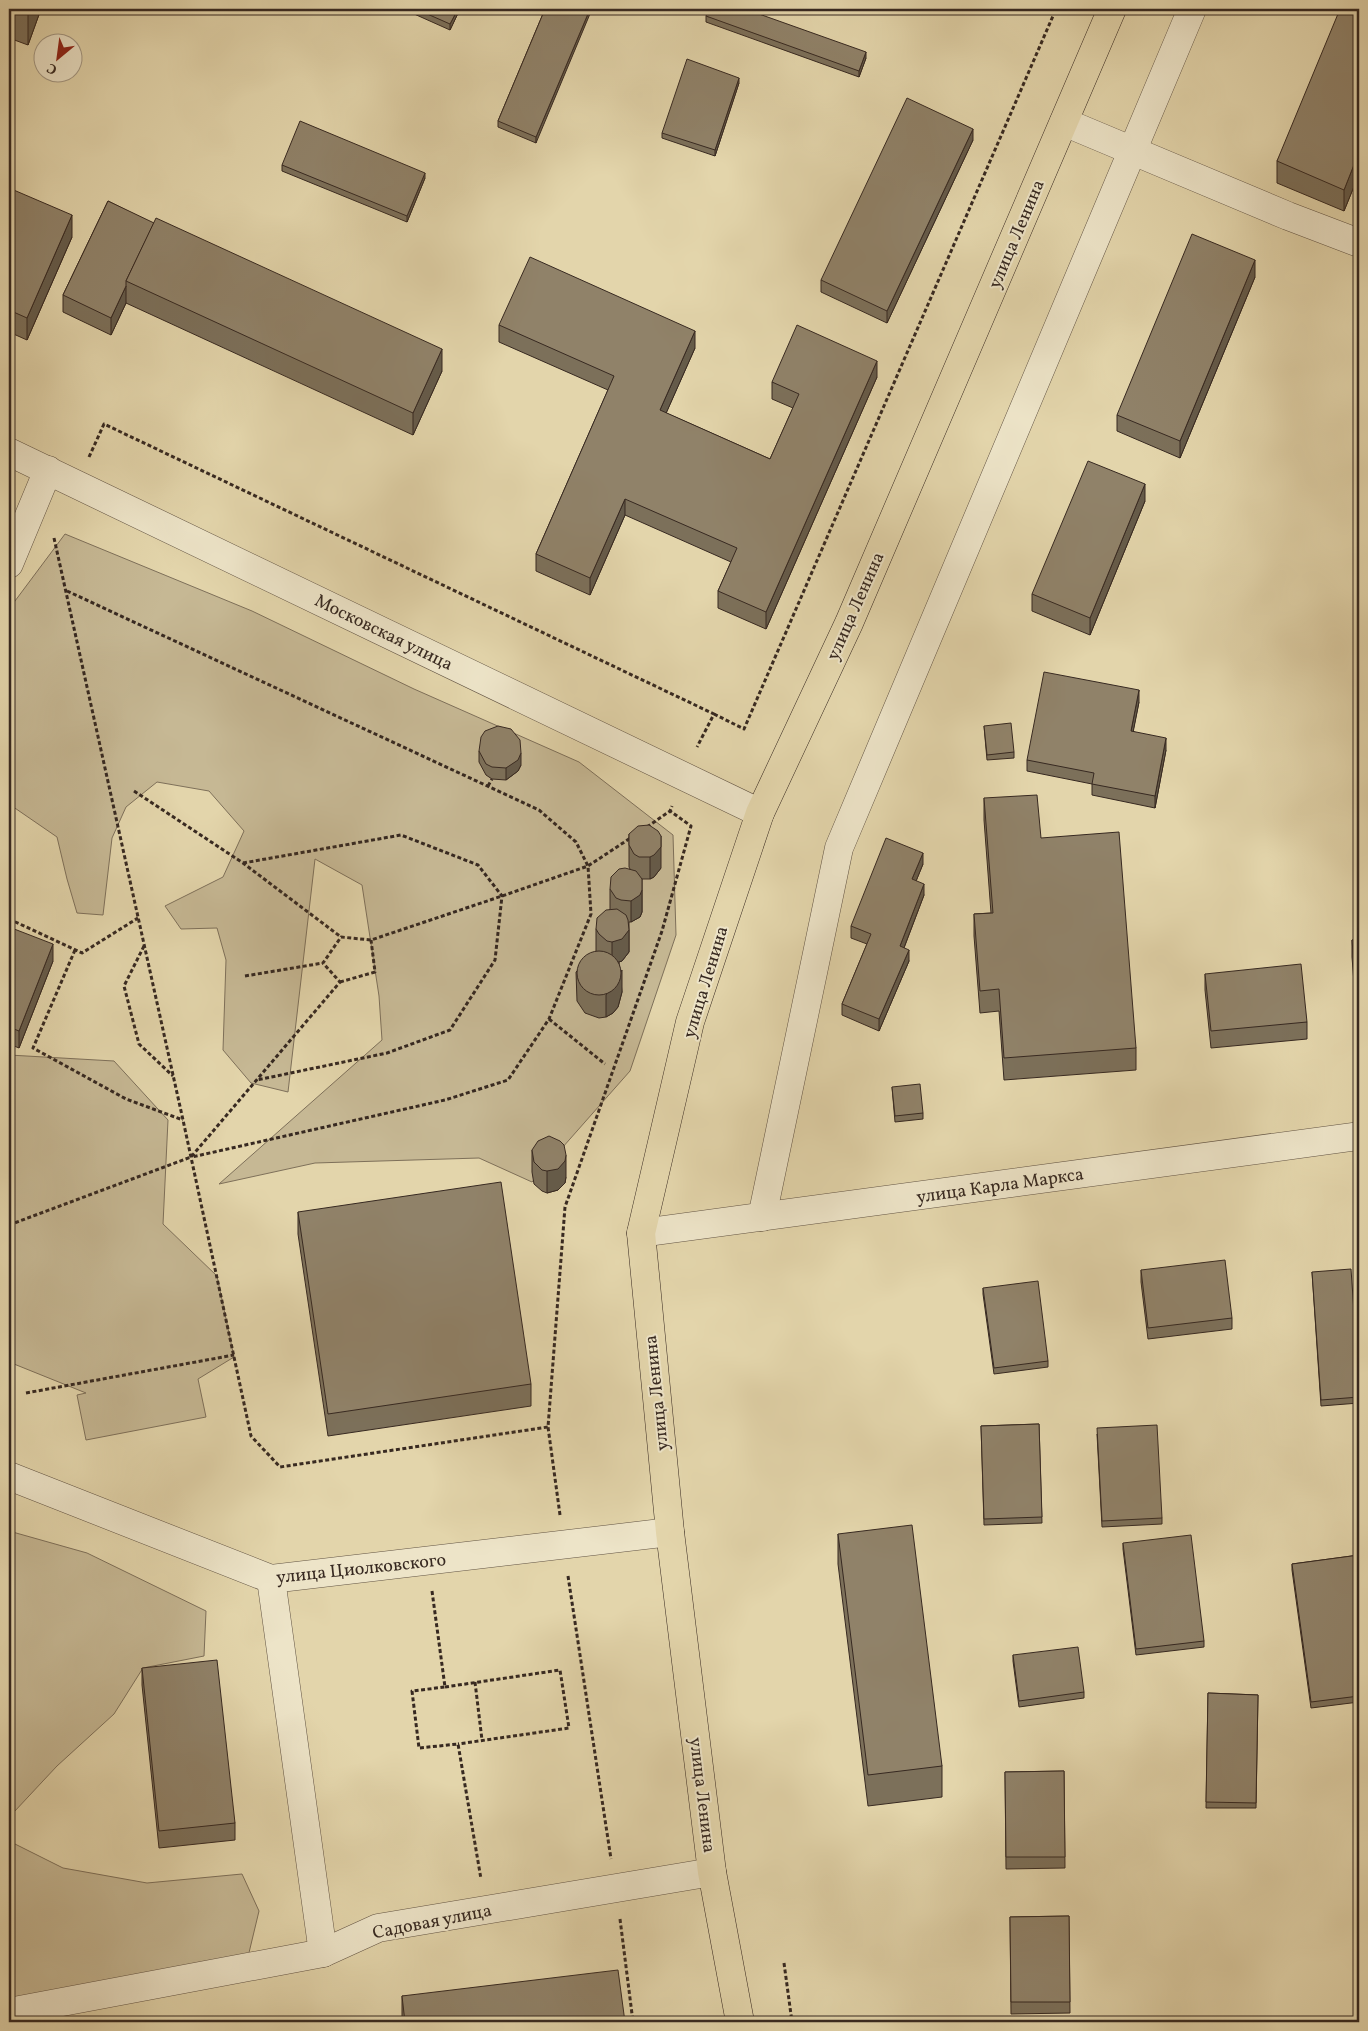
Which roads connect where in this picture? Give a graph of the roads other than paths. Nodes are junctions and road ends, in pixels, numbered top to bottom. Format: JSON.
{"nodes":[{"id":1,"x":1112,"y":9,"type":"edge"},
{"id":2,"x":1192,"y":9,"type":"edge"},
{"id":3,"x":1064,"y":122,"type":"junction"},
{"id":4,"x":1131,"y":151,"type":"junction"},
{"id":5,"x":1359,"y":242,"type":"edge"},
{"id":6,"x":9,"y":452,"type":"edge"},
{"id":7,"x":48,"y":470,"type":"junction"},
{"id":8,"x":9,"y":564,"type":"edge"},
{"id":9,"x":760,"y":813,"type":"junction"},
{"id":10,"x":1359,"y":1136,"type":"edge"},
{"id":11,"x":762,"y":1217,"type":"junction"},
{"id":12,"x":641,"y":1233,"type":"junction"},
{"id":13,"x":9,"y":1476,"type":"edge"},
{"id":14,"x":670,"y":1532,"type":"junction"},
{"id":15,"x":271,"y":1580,"type":"junction"},
{"id":16,"x":712,"y":1872,"type":"junction"},
{"id":17,"x":323,"y":1953,"type":"junction"},
{"id":18,"x":9,"y":2012,"type":"edge"},
{"id":19,"x":740,"y":2022,"type":"edge"}],
"edges":[{"from":1,"to":3,"type":"main road","name":"улица Ленина"},
{"from":2,"to":4,"type":"street"},
{"from":3,"to":4,"type":"street"},
{"from":3,"to":9,"type":"main road","name":"улица Ленина"},
{"from":4,"to":5,"type":"street"},
{"from":4,"to":11,"type":"street"},
{"from":6,"to":7,"type":"street","name":"Московская улица"},
{"from":7,"to":8,"type":"street"},
{"from":7,"to":9,"type":"street","name":"Московская улица"},
{"from":9,"to":12,"type":"main road","name":"улица Ленина"},
{"from":10,"to":11,"type":"street","name":"улица Карла Маркса"},
{"from":11,"to":12,"type":"street","name":"улица Карла Маркса"},
{"from":12,"to":14,"type":"main road","name":"улица Ленина"},
{"from":13,"to":15,"type":"street","name":"улица Циолковского"},
{"from":14,"to":15,"type":"street","name":"улица Циолковского"},
{"from":14,"to":16,"type":"main road","name":"улица Ленина"},
{"from":15,"to":17,"type":"street"},
{"from":16,"to":17,"type":"street","name":"Садовая улица"},
{"from":16,"to":19,"type":"main road","name":"улица Ленина"},
{"from":17,"to":18,"type":"street","name":"Садовая улица"}]}
